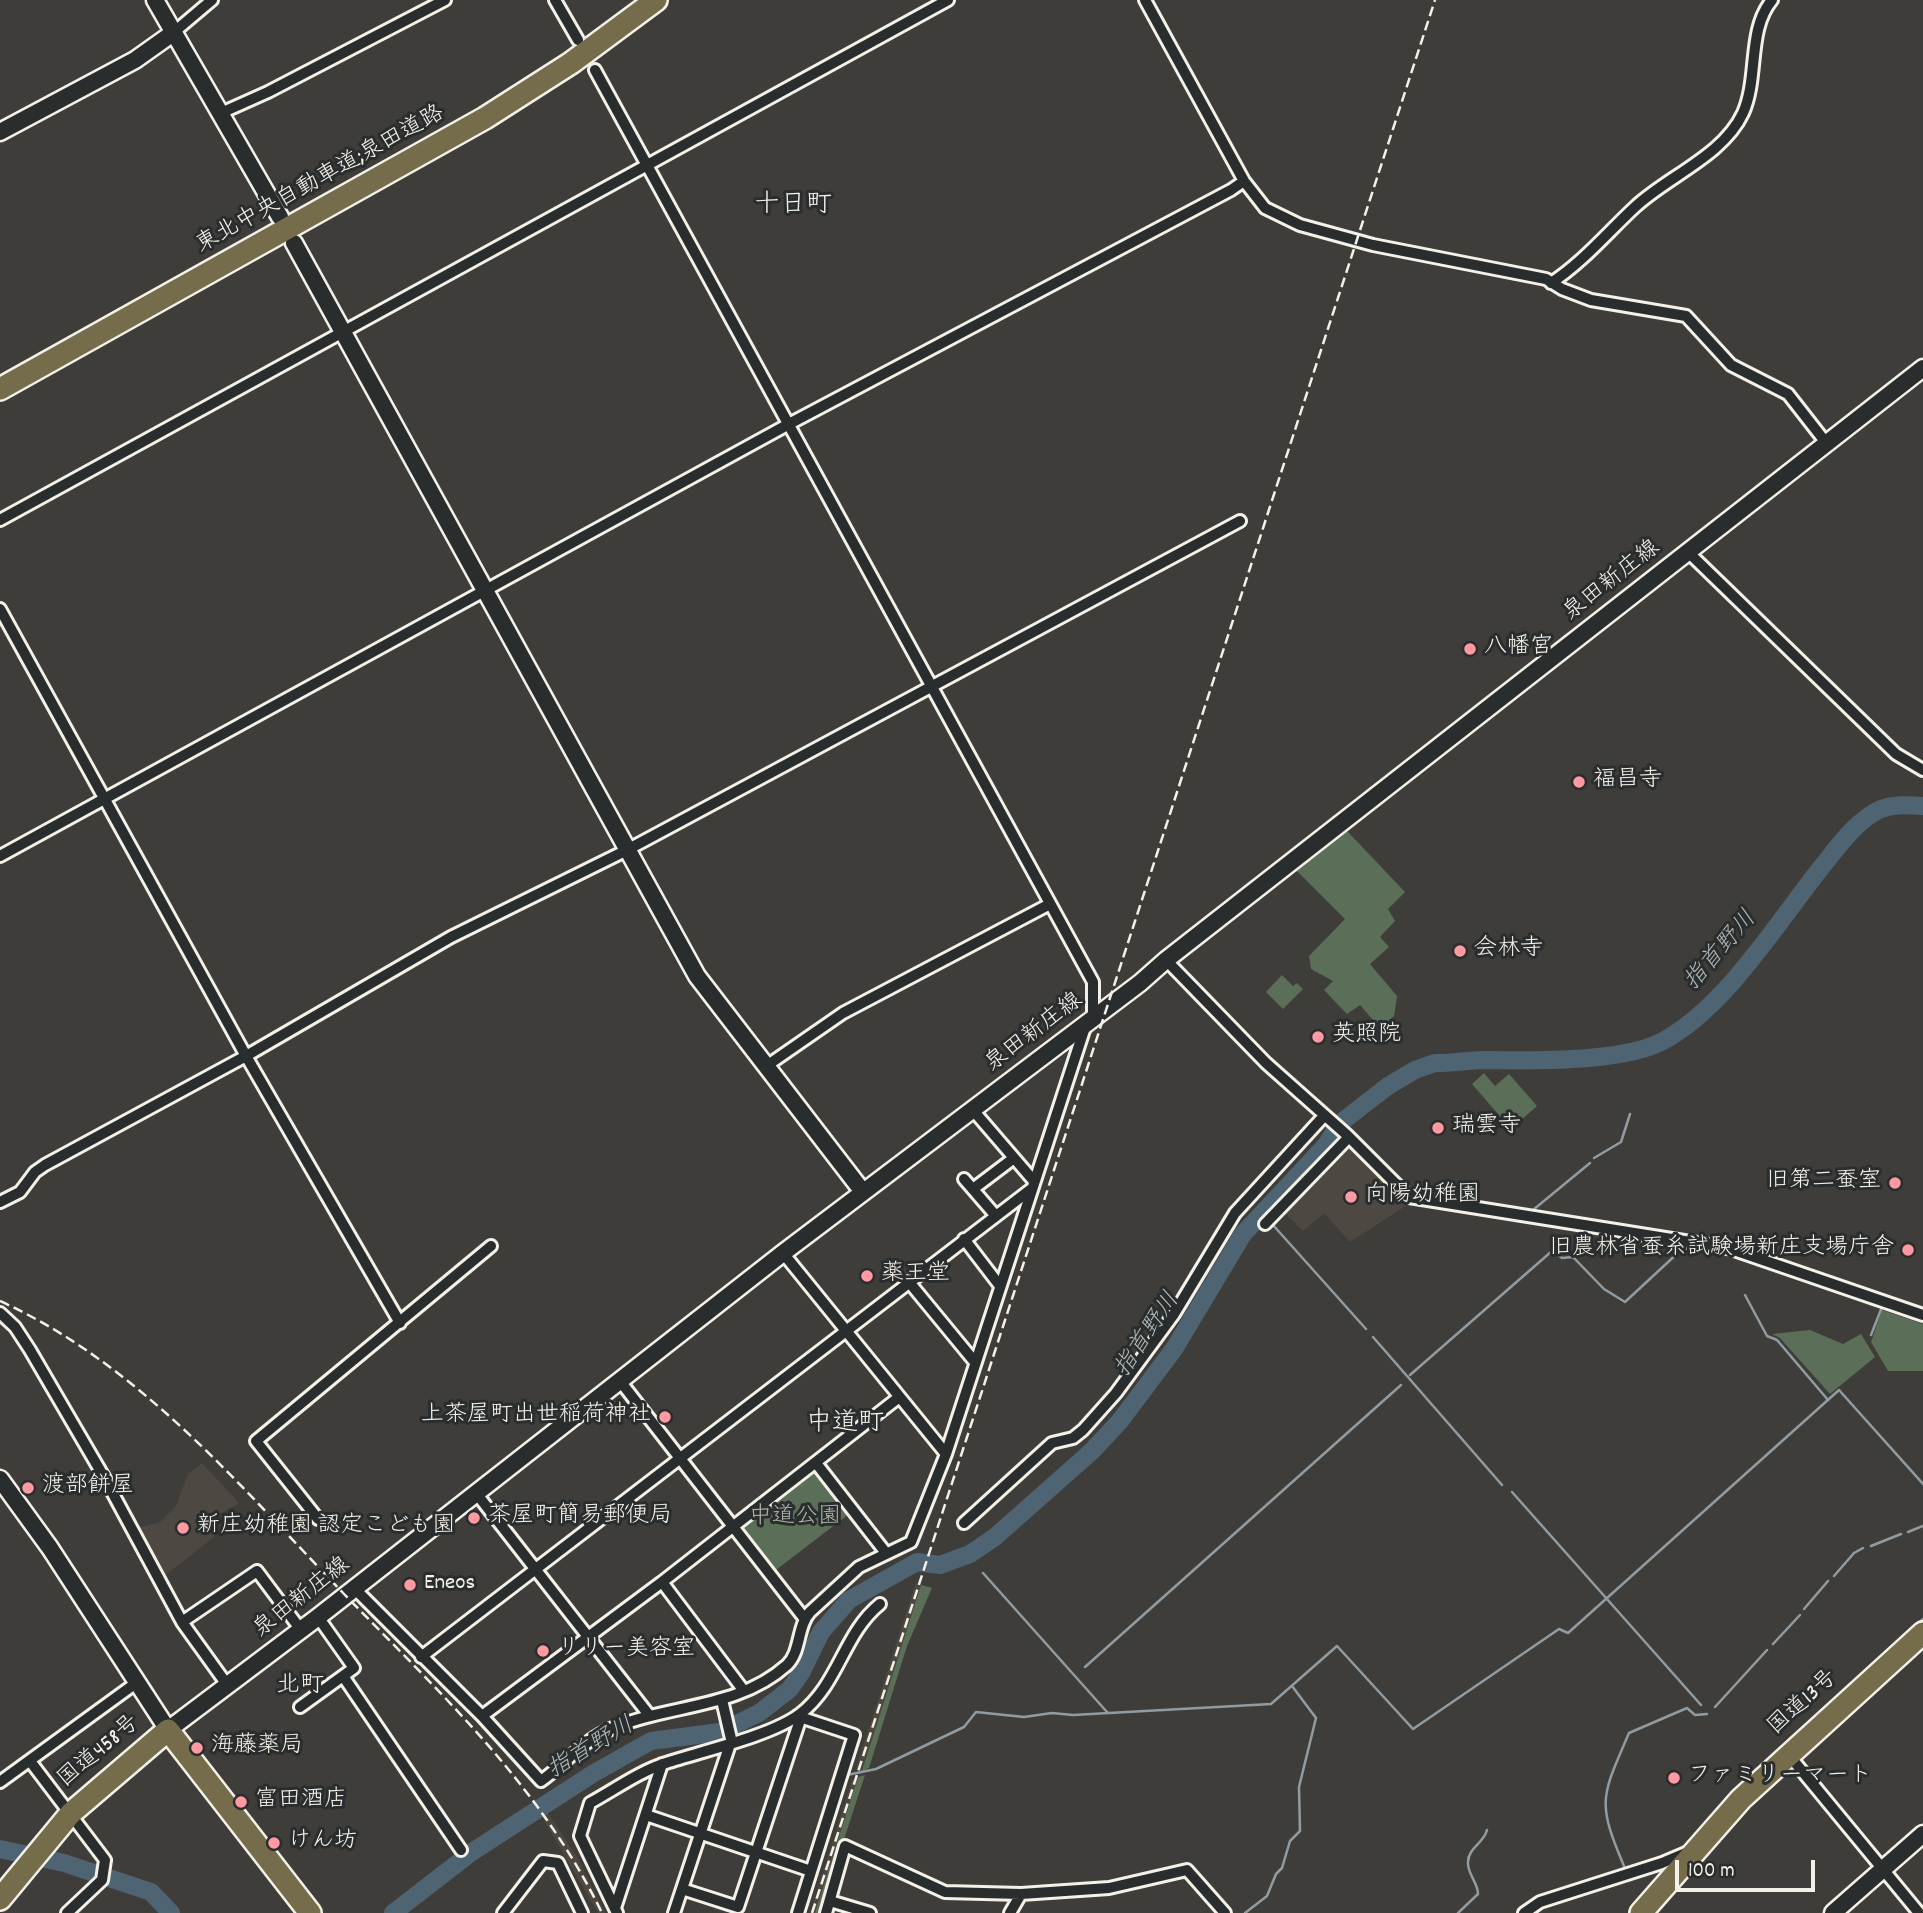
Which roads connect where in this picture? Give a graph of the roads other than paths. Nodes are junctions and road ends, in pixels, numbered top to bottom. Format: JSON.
{"nodes":[{"id":1,"x":155,"y":0,"type":"edge"},
{"id":2,"x":212,"y":0,"type":"edge"},
{"id":3,"x":445,"y":0,"type":"edge"},
{"id":4,"x":555,"y":0,"type":"edge"},
{"id":5,"x":656,"y":0,"type":"edge"},
{"id":6,"x":948,"y":0,"type":"edge"},
{"id":7,"x":1145,"y":0,"type":"edge"},
{"id":8,"x":1772,"y":0,"type":"edge"},
{"id":9,"x":173,"y":33,"type":"junction"},
{"id":10,"x":578,"y":40,"type":"dead end"},
{"id":11,"x":595,"y":70,"type":"dead end"},
{"id":12,"x":220,"y":113,"type":"junction"},
{"id":13,"x":0,"y":132,"type":"edge"},
{"id":14,"x":649,"y":166,"type":"junction"},
{"id":15,"x":1244,"y":181,"type":"junction"},
{"id":16,"x":280,"y":217,"type":"dead end"},
{"id":17,"x":294,"y":243,"type":"dead end"},
{"id":18,"x":1551,"y":283,"type":"junction"},
{"id":19,"x":345,"y":332,"type":"junction"},
{"id":20,"x":1923,"y":368,"type":"edge"},
{"id":21,"x":0,"y":389,"type":"edge"},
{"id":22,"x":789,"y":424,"type":"junction"},
{"id":23,"x":1826,"y":444,"type":"junction"},
{"id":24,"x":0,"y":520,"type":"edge"},
{"id":25,"x":1240,"y":521,"type":"dead end"},
{"id":26,"x":1688,"y":552,"type":"junction"},
{"id":27,"x":486,"y":591,"type":"junction"},
{"id":28,"x":0,"y":609,"type":"edge"},
{"id":29,"x":933,"y":686,"type":"junction"},
{"id":30,"x":1923,"y":770,"type":"edge"},
{"id":31,"x":105,"y":798,"type":"junction"},
{"id":32,"x":627,"y":850,"type":"junction"},
{"id":33,"x":0,"y":856,"type":"edge"},
{"id":34,"x":1050,"y":904,"type":"junction"},
{"id":35,"x":1166,"y":960,"type":"junction"},
{"id":36,"x":1090,"y":1022,"type":"junction"},
{"id":37,"x":246,"y":1056,"type":"junction"},
{"id":38,"x":765,"y":1068,"type":"junction"},
{"id":39,"x":972,"y":1109,"type":"junction"},
{"id":40,"x":1324,"y":1116,"type":"junction"},
{"id":41,"x":1348,"y":1136,"type":"junction"},
{"id":42,"x":1014,"y":1158,"type":"junction"},
{"id":43,"x":964,"y":1179,"type":"dead end"},
{"id":44,"x":1032,"y":1185,"type":"junction"},
{"id":45,"x":973,"y":1189,"type":"junction"},
{"id":46,"x":863,"y":1192,"type":"junction"},
{"id":47,"x":0,"y":1202,"type":"edge"},
{"id":48,"x":996,"y":1216,"type":"junction"},
{"id":49,"x":1265,"y":1224,"type":"dead end"},
{"id":50,"x":964,"y":1239,"type":"junction"},
{"id":51,"x":491,"y":1246,"type":"dead end"},
{"id":52,"x":783,"y":1253,"type":"junction"},
{"id":53,"x":909,"y":1282,"type":"junction"},
{"id":54,"x":1000,"y":1286,"type":"junction"},
{"id":55,"x":0,"y":1313,"type":"edge"},
{"id":56,"x":1923,"y":1315,"type":"edge"},
{"id":57,"x":400,"y":1323,"type":"junction"},
{"id":58,"x":845,"y":1330,"type":"junction"},
{"id":59,"x":974,"y":1361,"type":"junction"},
{"id":60,"x":620,"y":1381,"type":"junction"},
{"id":61,"x":898,"y":1398,"type":"junction"},
{"id":62,"x":946,"y":1454,"type":"junction"},
{"id":63,"x":681,"y":1458,"type":"junction"},
{"id":64,"x":816,"y":1463,"type":"junction"},
{"id":65,"x":0,"y":1479,"type":"edge"},
{"id":66,"x":476,"y":1493,"type":"junction"},
{"id":67,"x":318,"y":1519,"type":"dead end"},
{"id":68,"x":964,"y":1523,"type":"dead end"},
{"id":69,"x":732,"y":1525,"type":"junction"},
{"id":70,"x":886,"y":1553,"type":"junction"},
{"id":71,"x":537,"y":1568,"type":"junction"},
{"id":72,"x":662,"y":1582,"type":"junction"},
{"id":73,"x":354,"y":1588,"type":"junction"},
{"id":74,"x":880,"y":1604,"type":"dead end"},
{"id":75,"x":318,"y":1617,"type":"junction"},
{"id":76,"x":804,"y":1618,"type":"junction"},
{"id":77,"x":182,"y":1622,"type":"junction"},
{"id":78,"x":301,"y":1630,"type":"junction"},
{"id":79,"x":1923,"y":1633,"type":"edge"},
{"id":80,"x":587,"y":1635,"type":"junction"},
{"id":81,"x":421,"y":1657,"type":"junction"},
{"id":82,"x":343,"y":1675,"type":"junction"},
{"id":83,"x":136,"y":1683,"type":"junction"},
{"id":84,"x":228,"y":1686,"type":"junction"},
{"id":85,"x":744,"y":1691,"type":"junction"},
{"id":86,"x":722,"y":1700,"type":"junction"},
{"id":87,"x":300,"y":1707,"type":"dead end"},
{"id":88,"x":649,"y":1715,"type":"junction"},
{"id":89,"x":482,"y":1716,"type":"junction"},
{"id":90,"x":799,"y":1717,"type":"junction"},
{"id":91,"x":168,"y":1730,"type":"junction"},
{"id":92,"x":731,"y":1744,"type":"junction"},
{"id":93,"x":1788,"y":1754,"type":"junction"},
{"id":94,"x":30,"y":1761,"type":"junction"},
{"id":95,"x":662,"y":1764,"type":"junction"},
{"id":96,"x":0,"y":1782,"type":"edge"},
{"id":97,"x":71,"y":1813,"type":"junction"},
{"id":98,"x":646,"y":1815,"type":"junction"},
{"id":99,"x":700,"y":1833,"type":"junction"},
{"id":100,"x":1923,"y":1833,"type":"edge"},
{"id":101,"x":1698,"y":1847,"type":"junction"},
{"id":102,"x":461,"y":1850,"type":"dead end"},
{"id":103,"x":757,"y":1853,"type":"junction"},
{"id":104,"x":1881,"y":1867,"type":"junction"},
{"id":105,"x":811,"y":1871,"type":"junction"},
{"id":106,"x":682,"y":1889,"type":"junction"},
{"id":107,"x":1021,"y":1894,"type":"junction"},
{"id":108,"x":0,"y":1899,"type":"edge"},
{"id":109,"x":830,"y":1901,"type":"junction"},
{"id":110,"x":616,"y":1910,"type":"edge"},
{"id":111,"x":737,"y":1910,"type":"edge"},
{"id":112,"x":67,"y":1913,"type":"edge"},
{"id":113,"x":310,"y":1913,"type":"edge"},
{"id":114,"x":503,"y":1913,"type":"edge"},
{"id":115,"x":582,"y":1913,"type":"edge"},
{"id":116,"x":674,"y":1913,"type":"edge"},
{"id":117,"x":798,"y":1913,"type":"edge"},
{"id":118,"x":826,"y":1913,"type":"edge"},
{"id":119,"x":870,"y":1913,"type":"edge"},
{"id":120,"x":1010,"y":1913,"type":"edge"},
{"id":121,"x":1225,"y":1913,"type":"edge"},
{"id":122,"x":1524,"y":1913,"type":"edge"},
{"id":123,"x":1641,"y":1913,"type":"edge"},
{"id":124,"x":1833,"y":1913,"type":"edge"},
{"id":125,"x":1919,"y":1913,"type":"edge"}],
"edges":[{"from":1,"to":9,"type":"main road"},
{"from":2,"to":9,"type":"street"},
{"from":3,"to":12,"type":"street"},
{"from":4,"to":10,"type":"street"},
{"from":5,"to":21,"type":"highway","name":"東北中央自動車道;泉田道路"},
{"from":6,"to":14,"type":"street"},
{"from":7,"to":15,"type":"street"},
{"from":8,"to":18,"type":"street"},
{"from":9,"to":12,"type":"main road"},
{"from":9,"to":13,"type":"main road"},
{"from":11,"to":14,"type":"street"},
{"from":12,"to":16,"type":"main road"},
{"from":14,"to":19,"type":"street"},
{"from":14,"to":22,"type":"street"},
{"from":15,"to":18,"type":"street"},
{"from":15,"to":22,"type":"street"},
{"from":17,"to":19,"type":"main road"},
{"from":18,"to":23,"type":"street"},
{"from":19,"to":24,"type":"street"},
{"from":19,"to":27,"type":"main road"},
{"from":20,"to":23,"type":"main road","name":"泉田新庄線"},
{"from":22,"to":27,"type":"street"},
{"from":22,"to":29,"type":"street"},
{"from":23,"to":26,"type":"main road","name":"泉田新庄線"},
{"from":25,"to":29,"type":"street"},
{"from":26,"to":30,"type":"street"},
{"from":26,"to":35,"type":"main road","name":"泉田新庄線"},
{"from":27,"to":31,"type":"street"},
{"from":27,"to":32,"type":"main road"},
{"from":28,"to":31,"type":"street"},
{"from":29,"to":32,"type":"street"},
{"from":29,"to":34,"type":"street"},
{"from":31,"to":33,"type":"street"},
{"from":31,"to":37,"type":"street"},
{"from":32,"to":37,"type":"street"},
{"from":32,"to":38,"type":"main road"},
{"from":34,"to":36,"type":"street"},
{"from":34,"to":38,"type":"street"},
{"from":35,"to":36,"type":"main road","name":"泉田新庄線"},
{"from":35,"to":40,"type":"street"},
{"from":36,"to":39,"type":"main road","name":"泉田新庄線"},
{"from":36,"to":44,"type":"street"},
{"from":37,"to":47,"type":"street"},
{"from":37,"to":57,"type":"street"},
{"from":38,"to":46,"type":"main road"},
{"from":39,"to":42,"type":"street"},
{"from":39,"to":46,"type":"main road","name":"泉田新庄線"},
{"from":40,"to":41,"type":"street"},
{"from":40,"to":68,"type":"street"},
{"from":41,"to":49,"type":"street"},
{"from":41,"to":56,"type":"street"},
{"from":42,"to":44,"type":"street"},
{"from":42,"to":45,"type":"street"},
{"from":43,"to":45,"type":"street"},
{"from":44,"to":48,"type":"street"},
{"from":44,"to":54,"type":"street"},
{"from":45,"to":48,"type":"street"},
{"from":46,"to":52,"type":"main road","name":"泉田新庄線"},
{"from":48,"to":50,"type":"street"},
{"from":50,"to":53,"type":"street"},
{"from":50,"to":54,"type":"street"},
{"from":51,"to":57,"type":"street"},
{"from":52,"to":58,"type":"street"},
{"from":52,"to":60,"type":"main road","name":"泉田新庄線"},
{"from":53,"to":58,"type":"street"},
{"from":53,"to":59,"type":"street"},
{"from":54,"to":59,"type":"street"},
{"from":55,"to":77,"type":"street"},
{"from":57,"to":67,"type":"street"},
{"from":58,"to":61,"type":"street"},
{"from":58,"to":63,"type":"street"},
{"from":59,"to":62,"type":"street"},
{"from":60,"to":63,"type":"street"},
{"from":60,"to":66,"type":"main road","name":"泉田新庄線"},
{"from":61,"to":62,"type":"street"},
{"from":61,"to":64,"type":"street"},
{"from":62,"to":70,"type":"street"},
{"from":63,"to":69,"type":"street"},
{"from":63,"to":71,"type":"street"},
{"from":64,"to":69,"type":"street"},
{"from":64,"to":70,"type":"street"},
{"from":65,"to":83,"type":"main road"},
{"from":66,"to":71,"type":"street"},
{"from":66,"to":73,"type":"main road","name":"泉田新庄線"},
{"from":69,"to":72,"type":"street"},
{"from":69,"to":76,"type":"street"},
{"from":70,"to":76,"type":"street"},
{"from":71,"to":80,"type":"street"},
{"from":71,"to":81,"type":"street"},
{"from":72,"to":80,"type":"street"},
{"from":72,"to":85,"type":"street"},
{"from":73,"to":75,"type":"main road","name":"泉田新庄線"},
{"from":73,"to":81,"type":"street"},
{"from":74,"to":90,"type":"street"},
{"from":75,"to":78,"type":"main road","name":"泉田新庄線"},
{"from":75,"to":82,"type":"street"},
{"from":76,"to":85,"type":"street"},
{"from":77,"to":78,"type":"street"},
{"from":77,"to":84,"type":"street"},
{"from":78,"to":84,"type":"main road","name":"泉田新庄線"},
{"from":79,"to":93,"type":"highway","name":"国道13号"},
{"from":80,"to":88,"type":"street"},
{"from":80,"to":89,"type":"street"},
{"from":81,"to":89,"type":"street"},
{"from":82,"to":87,"type":"street"},
{"from":82,"to":102,"type":"street"},
{"from":83,"to":91,"type":"main road"},
{"from":83,"to":94,"type":"street"},
{"from":84,"to":91,"type":"main road","name":"泉田新庄線"},
{"from":85,"to":86,"type":"street"},
{"from":86,"to":88,"type":"street"},
{"from":86,"to":92,"type":"street"},
{"from":88,"to":89,"type":"street"},
{"from":90,"to":92,"type":"street"},
{"from":90,"to":103,"type":"street"},
{"from":90,"to":105,"type":"street"},
{"from":91,"to":97,"type":"highway","name":"国道458号"},
{"from":91,"to":113,"type":"highway","name":"国道458号"},
{"from":92,"to":95,"type":"street"},
{"from":92,"to":99,"type":"street"},
{"from":93,"to":101,"type":"highway","name":"国道13号"},
{"from":93,"to":104,"type":"street"},
{"from":94,"to":96,"type":"street"},
{"from":94,"to":97,"type":"street"},
{"from":95,"to":98,"type":"street"},
{"from":95,"to":110,"type":"street"},
{"from":97,"to":108,"type":"highway","name":"国道458号"},
{"from":97,"to":112,"type":"street"},
{"from":98,"to":99,"type":"street"},
{"from":98,"to":110,"type":"street"},
{"from":99,"to":103,"type":"street"},
{"from":99,"to":106,"type":"street"},
{"from":100,"to":104,"type":"main road"},
{"from":101,"to":122,"type":"street"},
{"from":101,"to":123,"type":"highway","name":"国道13号"},
{"from":103,"to":105,"type":"street"},
{"from":103,"to":111,"type":"street"},
{"from":104,"to":124,"type":"main road"},
{"from":104,"to":125,"type":"street"},
{"from":105,"to":117,"type":"street"},
{"from":106,"to":111,"type":"street"},
{"from":106,"to":116,"type":"street"},
{"from":107,"to":109,"type":"street"},
{"from":107,"to":120,"type":"street"},
{"from":107,"to":121,"type":"street"},
{"from":109,"to":118,"type":"street"},
{"from":109,"to":119,"type":"street"},
{"from":114,"to":115,"type":"street"}]}
